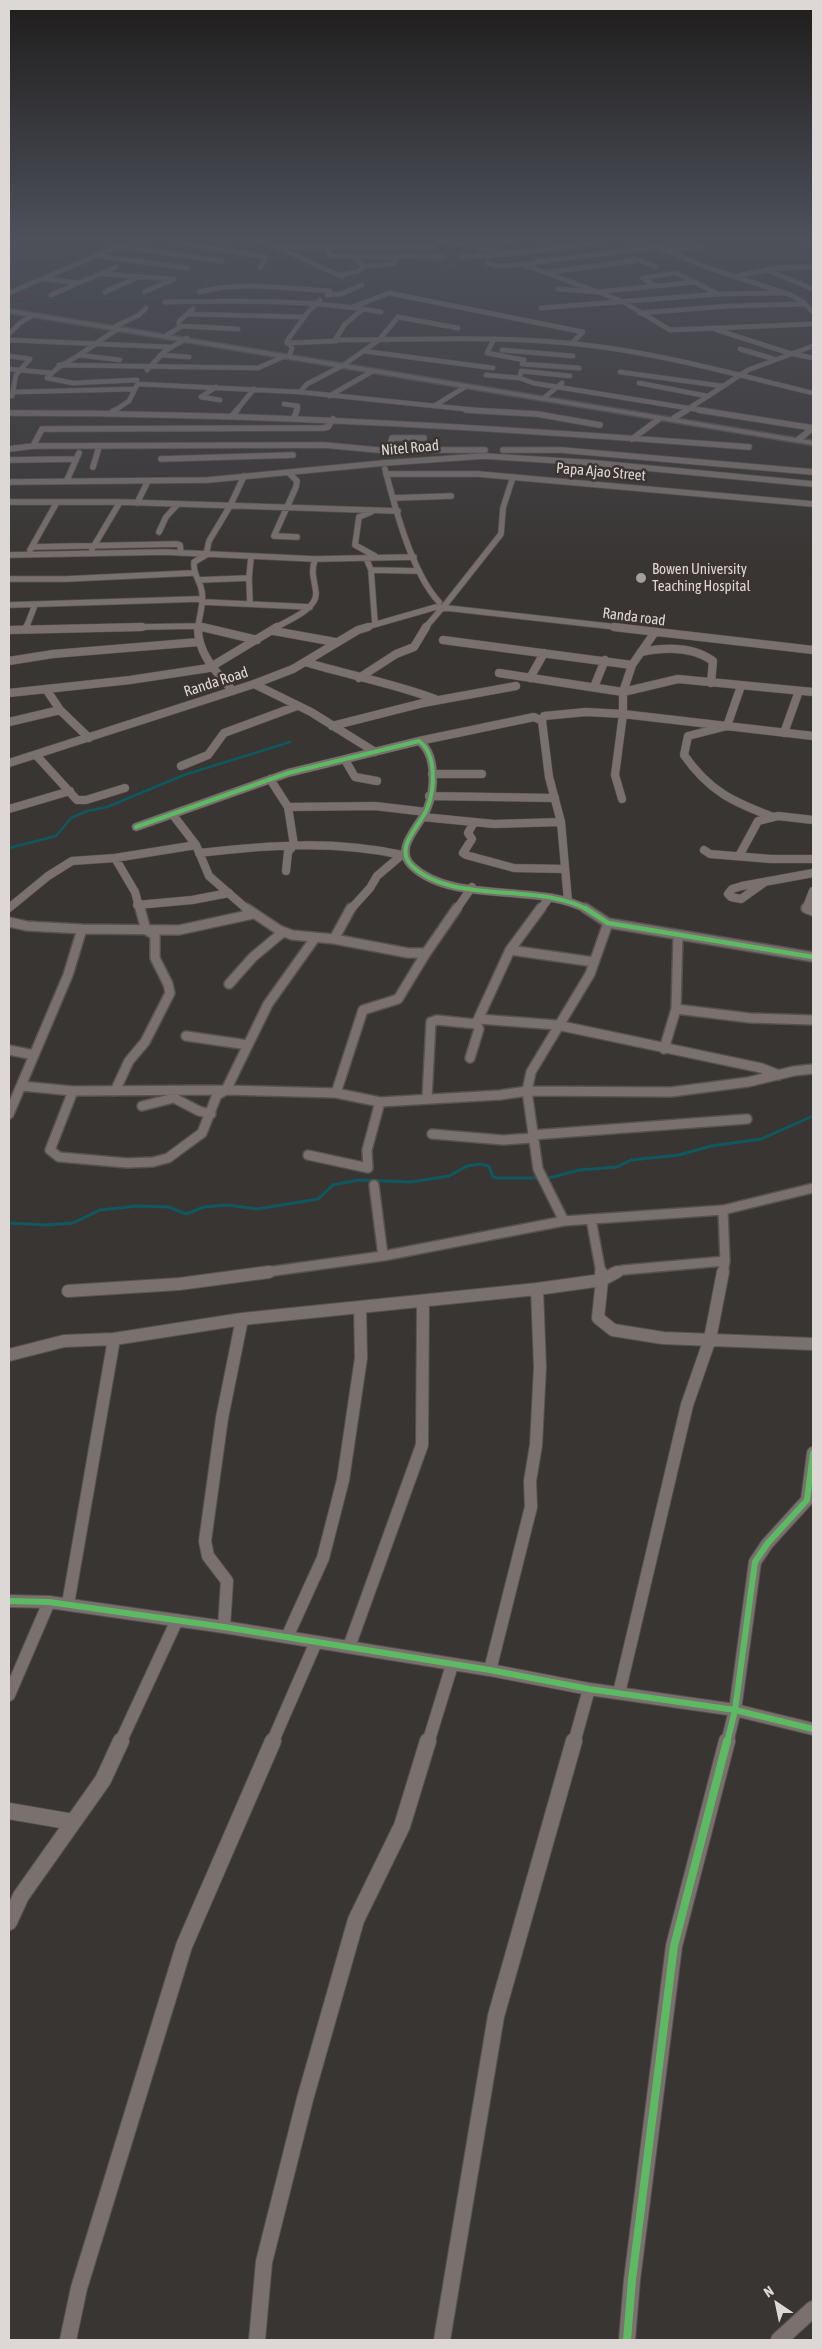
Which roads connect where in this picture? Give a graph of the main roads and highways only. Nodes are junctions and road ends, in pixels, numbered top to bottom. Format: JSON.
{"nodes":[{"id":1,"x":266,"y":352,"type":"edge"},
{"id":2,"x":344,"y":365,"type":"junction"},
{"id":3,"x":738,"y":430,"type":"junction"},
{"id":4,"x":813,"y":442,"type":"edge"}],
"edges":[{"from":1,"to":2,"type":"main road"},
{"from":2,"to":3,"type":"main road"},
{"from":2,"to":3,"type":"main road"},
{"from":3,"to":4,"type":"main road"},
{"from":3,"to":4,"type":"main road"}]}
